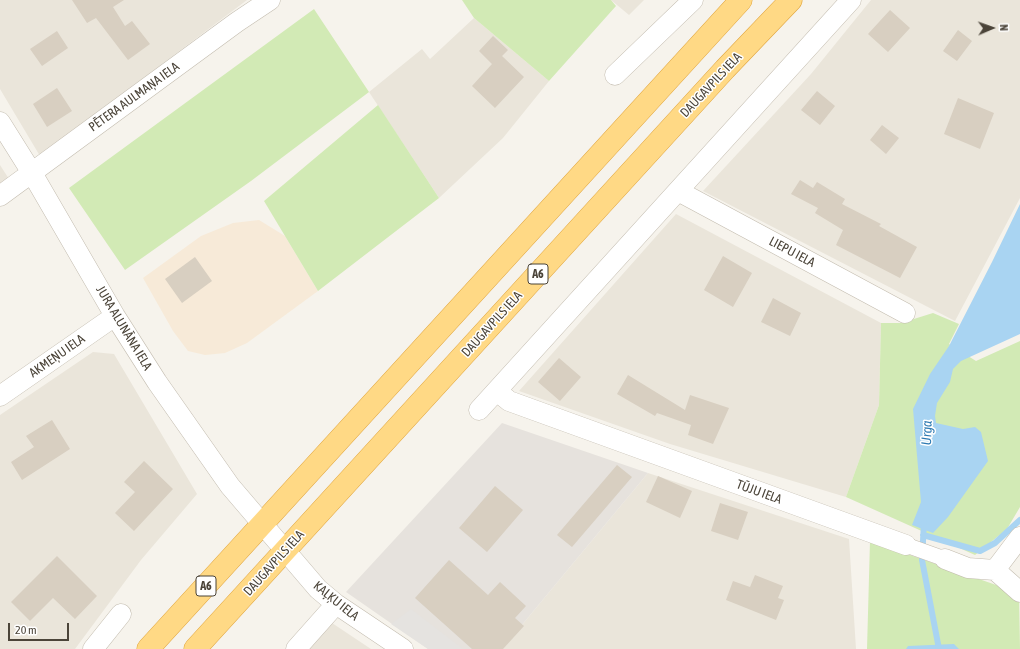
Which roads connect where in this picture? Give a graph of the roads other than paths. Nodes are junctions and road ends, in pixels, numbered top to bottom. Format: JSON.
{"nodes":[{"id":1,"x":270,"y":0,"type":"edge"},
{"id":2,"x":693,"y":0,"type":"edge"},
{"id":3,"x":741,"y":0,"type":"edge"},
{"id":4,"x":791,"y":0,"type":"edge"},
{"id":5,"x":851,"y":0,"type":"edge"},
{"id":6,"x":615,"y":75,"type":"dead end"},
{"id":7,"x":0,"y":122,"type":"edge"},
{"id":8,"x":32,"y":173,"type":"junction"},
{"id":9,"x":678,"y":191,"type":"junction"},
{"id":10,"x":0,"y":196,"type":"edge"},
{"id":11,"x":905,"y":313,"type":"dead end"},
{"id":12,"x":115,"y":316,"type":"junction"},
{"id":13,"x":497,"y":391,"type":"junction"},
{"id":14,"x":0,"y":396,"type":"edge"},
{"id":15,"x":479,"y":410,"type":"dead end"},
{"id":16,"x":263,"y":524,"type":"junction"},
{"id":17,"x":1020,"y":537,"type":"edge"},
{"id":18,"x":906,"y":545,"type":"joint"},
{"id":19,"x":286,"y":550,"type":"junction"},
{"id":20,"x":945,"y":559,"type":"joint"},
{"id":21,"x":995,"y":570,"type":"junction"},
{"id":22,"x":1020,"y":592,"type":"edge"},
{"id":23,"x":336,"y":604,"type":"junction"},
{"id":24,"x":121,"y":614,"type":"dead end"},
{"id":25,"x":93,"y":649,"type":"edge"},
{"id":26,"x":148,"y":649,"type":"edge"},
{"id":27,"x":195,"y":649,"type":"edge"},
{"id":28,"x":296,"y":649,"type":"edge"},
{"id":29,"x":403,"y":649,"type":"edge"}],
"edges":[{"from":1,"to":8,"type":"street","name":"PĒTERA AULMAŅA IELA"},
{"from":2,"to":6,"type":"street"},
{"from":3,"to":16,"type":"highway","number":"A6"},
{"from":4,"to":19,"type":"highway","name":"DAUGAVPILS IELA","number":"A6"},
{"from":5,"to":9,"type":"street"},
{"from":7,"to":8,"type":"street","name":"JURA ALUNĀNA IELA"},
{"from":8,"to":10,"type":"street","name":"PĒTERA AULMAŅA IELA"},
{"from":8,"to":12,"type":"street","name":"JURA ALUNĀNA IELA"},
{"from":9,"to":11,"type":"street","name":"LIEPU IELA"},
{"from":9,"to":13,"type":"street"},
{"from":12,"to":14,"type":"street","name":"AKMEŅU IELA"},
{"from":12,"to":16,"type":"street","name":"JURA ALUNĀNA IELA"},
{"from":13,"to":15,"type":"street"},
{"from":13,"to":18,"type":"street","name":"TŪJU IELA"},
{"from":16,"to":19,"type":"street","name":"KAĻĶU IELA"},
{"from":16,"to":26,"type":"highway","number":"A6"},
{"from":17,"to":21,"type":"street"},
{"from":18,"to":20,"type":"street","name":"TŪJU IELA"},
{"from":19,"to":23,"type":"street","name":"KAĻĶU IELA"},
{"from":19,"to":27,"type":"highway","name":"DAUGAVPILS IELA","number":"A6"},
{"from":20,"to":21,"type":"street","name":"TŪJU IELA"},
{"from":21,"to":22,"type":"street"},
{"from":23,"to":28,"type":"street"},
{"from":23,"to":29,"type":"street","name":"KAĻĶU IELA"},
{"from":24,"to":25,"type":"street"}]}
